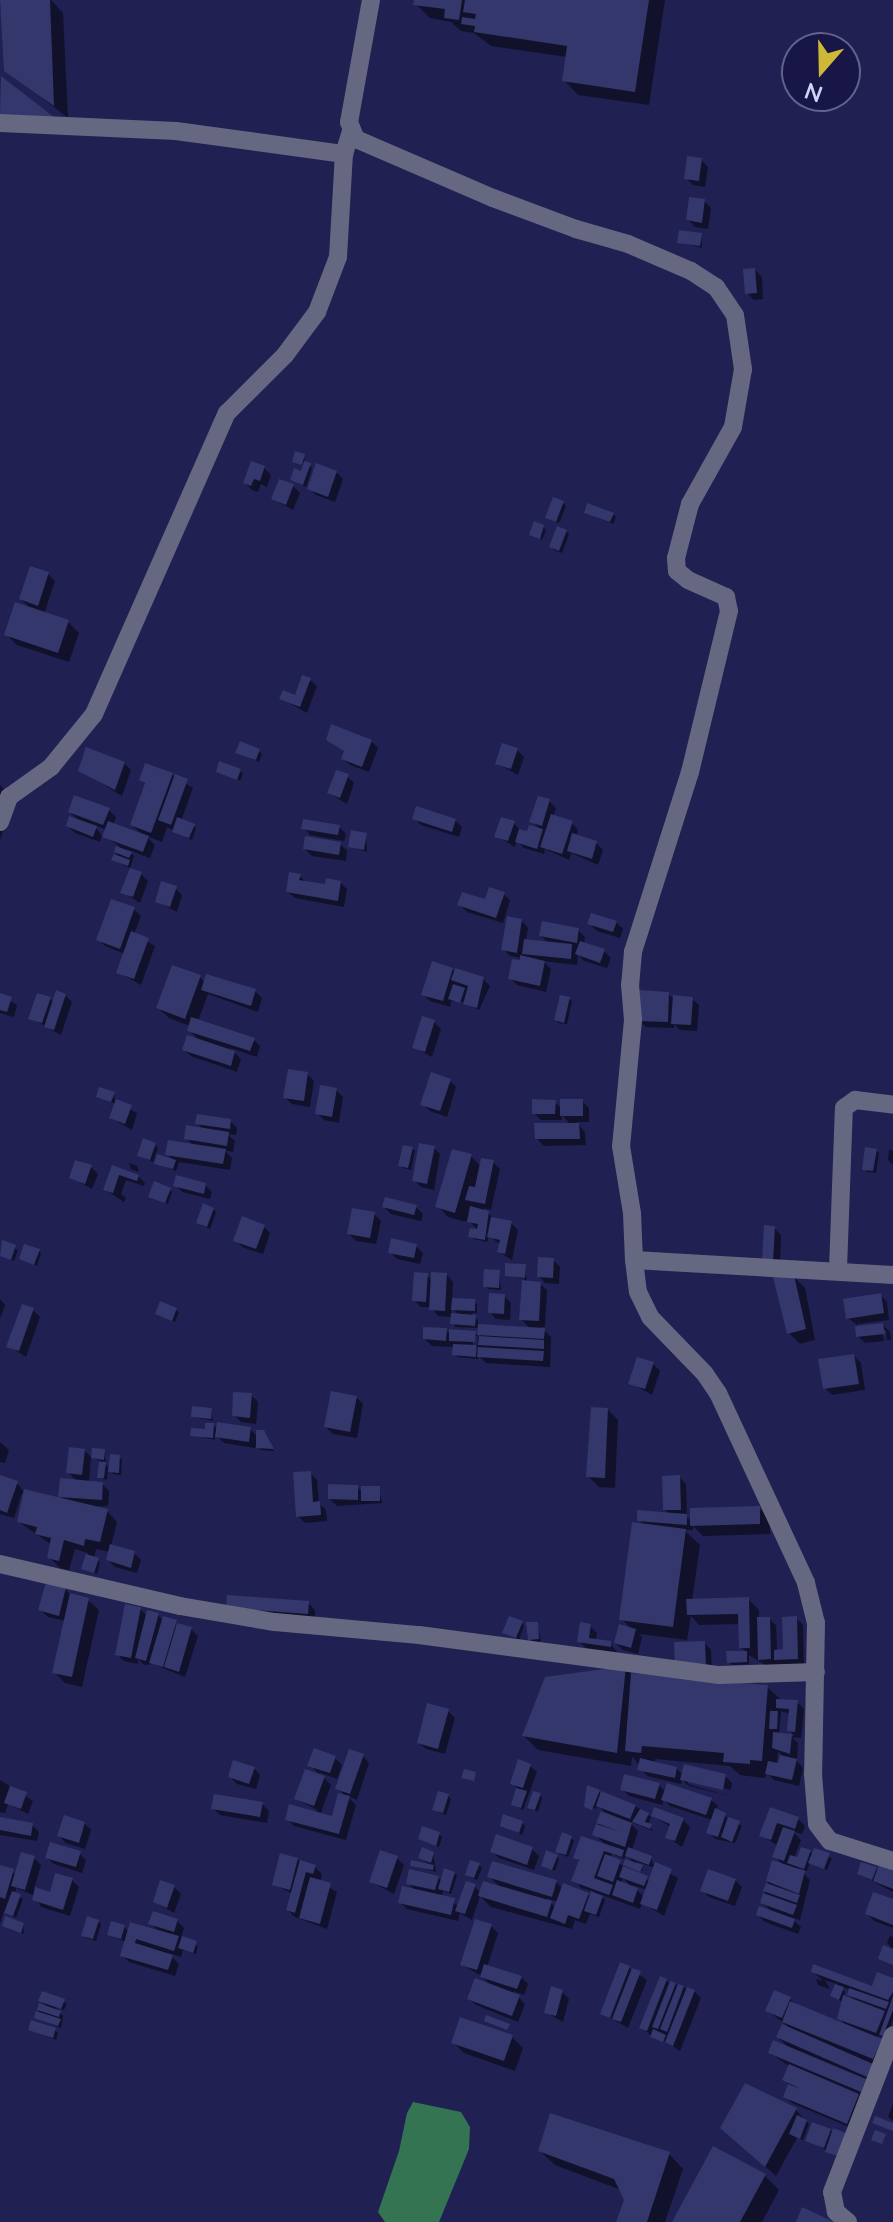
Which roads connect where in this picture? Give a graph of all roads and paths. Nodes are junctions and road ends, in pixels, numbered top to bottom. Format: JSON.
{"nodes":[{"id":1,"x":371,"y":0,"type":"edge"},
{"id":2,"x":0,"y":123,"type":"edge"},
{"id":3,"x":351,"y":131,"type":"junction"},
{"id":4,"x":344,"y":154,"type":"junction"},
{"id":5,"x":0,"y":822,"type":"edge"},
{"id":6,"x":893,"y":1105,"type":"edge"},
{"id":7,"x":634,"y":1260,"type":"junction"},
{"id":8,"x":838,"y":1269,"type":"junction"},
{"id":9,"x":893,"y":1275,"type":"edge"},
{"id":10,"x":0,"y":1564,"type":"edge"},
{"id":11,"x":816,"y":1672,"type":"junction"},
{"id":12,"x":893,"y":1861,"type":"edge"},
{"id":13,"x":893,"y":2035,"type":"edge"},
{"id":14,"x":848,"y":2222,"type":"edge"}],
"edges":[{"from":1,"to":3,"type":"street"},
{"from":2,"to":4,"type":"street"},
{"from":3,"to":4,"type":"street"},
{"from":3,"to":7,"type":"street"},
{"from":4,"to":5,"type":"street"},
{"from":6,"to":8,"type":"street"},
{"from":7,"to":8,"type":"street"},
{"from":7,"to":11,"type":"street"},
{"from":8,"to":9,"type":"street"},
{"from":10,"to":11,"type":"street"},
{"from":11,"to":12,"type":"street"},
{"from":13,"to":14,"type":"street"}]}
